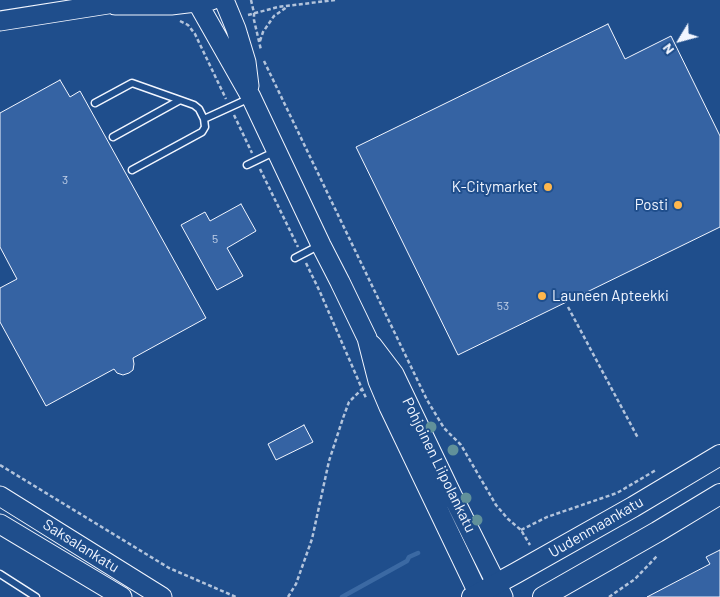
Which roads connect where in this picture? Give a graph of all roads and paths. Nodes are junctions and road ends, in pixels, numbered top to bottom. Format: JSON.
{"nodes":[{"id":1,"x":202,"y":0,"type":"edge"},
{"id":2,"x":224,"y":0,"type":"edge"},
{"id":3,"x":251,"y":0,"type":"edge"},
{"id":4,"x":335,"y":0,"type":"edge"},
{"id":5,"x":117,"y":2,"type":"edge"},
{"id":6,"x":171,"y":5,"type":"junction"},
{"id":7,"x":0,"y":21,"type":"edge"},
{"id":8,"x":259,"y":42,"type":"junction"},
{"id":9,"x":261,"y":52,"type":"dead end"},
{"id":10,"x":264,"y":61,"type":"dead end"},
{"id":11,"x":251,"y":97,"type":"junction"},
{"id":12,"x":180,"y":100,"type":"junction"},
{"id":13,"x":95,"y":103,"type":"dead end"},
{"id":14,"x":230,"y":107,"type":"junction"},
{"id":15,"x":204,"y":119,"type":"junction"},
{"id":16,"x":113,"y":137,"type":"dead end"},
{"id":17,"x":277,"y":151,"type":"junction"},
{"id":18,"x":256,"y":160,"type":"junction"},
{"id":19,"x":247,"y":165,"type":"dead end"},
{"id":20,"x":132,"y":170,"type":"dead end"},
{"id":21,"x":321,"y":244,"type":"junction"},
{"id":22,"x":298,"y":256,"type":"junction"},
{"id":23,"x":568,"y":307,"type":"dead end"},
{"id":24,"x":366,"y":338,"type":"junction"},
{"id":25,"x":638,"y":438,"type":"dead end"},
{"id":26,"x":720,"y":455,"type":"edge"},
{"id":27,"x":0,"y":465,"type":"edge"},
{"id":28,"x":656,"y":470,"type":"dead end"},
{"id":29,"x":720,"y":494,"type":"edge"},
{"id":30,"x":0,"y":496,"type":"edge"},
{"id":31,"x":0,"y":524,"type":"edge"},
{"id":32,"x":521,"y":530,"type":"junction"},
{"id":33,"x":530,"y":545,"type":"dead end"},
{"id":34,"x":657,"y":556,"type":"dead end"},
{"id":35,"x":0,"y":574,"type":"edge"},
{"id":36,"x":500,"y":590,"type":"edge"},
{"id":37,"x":477,"y":596,"type":"edge"},
{"id":38,"x":36,"y":597,"type":"edge"},
{"id":39,"x":122,"y":597,"type":"edge"},
{"id":40,"x":162,"y":597,"type":"edge"},
{"id":41,"x":236,"y":597,"type":"edge"},
{"id":42,"x":288,"y":597,"type":"edge"},
{"id":43,"x":543,"y":597,"type":"edge"},
{"id":44,"x":609,"y":597,"type":"edge"}],
"edges":[{"from":1,"to":6,"type":"street"},
{"from":1,"to":11,"type":"street","name":"Pohjoinen Liipolankatu"},
{"from":2,"to":11,"type":"street","name":"Pohjoinen Liipolankatu"},
{"from":3,"to":8,"type":"path"},
{"from":4,"to":8,"type":"path"},
{"from":5,"to":6,"type":"street"},
{"from":5,"to":7,"type":"street"},
{"from":6,"to":14,"type":"path"},
{"from":8,"to":9,"type":"path"},
{"from":10,"to":32,"type":"path"},
{"from":11,"to":14,"type":"lane"},
{"from":11,"to":17,"type":"street","name":"Pohjoinen Liipolankatu"},
{"from":12,"to":13,"type":"lane"},
{"from":12,"to":15,"type":"lane"},
{"from":12,"to":16,"type":"lane"},
{"from":14,"to":15,"type":"lane"},
{"from":14,"to":18,"type":"path"},
{"from":15,"to":20,"type":"lane"},
{"from":17,"to":18,"type":"lane"},
{"from":17,"to":21,"type":"street","name":"Pohjoinen Liipolankatu"},
{"from":18,"to":19,"type":"lane"},
{"from":18,"to":22,"type":"path"},
{"from":21,"to":22,"type":"lane"},
{"from":21,"to":24,"type":"street","name":"Pohjoinen Liipolankatu"},
{"from":22,"to":42,"type":"path"},
{"from":23,"to":25,"type":"path"},
{"from":24,"to":36,"type":"street","name":"Pohjoinen Liipolankatu"},
{"from":24,"to":37,"type":"street","name":"Pohjoinen Liipolankatu"},
{"from":26,"to":36,"type":"main road","name":"Uudenmaankatu"},
{"from":27,"to":41,"type":"path"},
{"from":28,"to":32,"type":"path"},
{"from":29,"to":43,"type":"main road"},
{"from":30,"to":40,"type":"street","name":"Saksalankatu"},
{"from":31,"to":39,"type":"street","name":"Saksalankatu"},
{"from":32,"to":33,"type":"path"},
{"from":34,"to":44,"type":"path"},
{"from":35,"to":38,"type":"lane"},
{"from":36,"to":37,"type":"main road","name":"Uudenmaankatu"}]}
